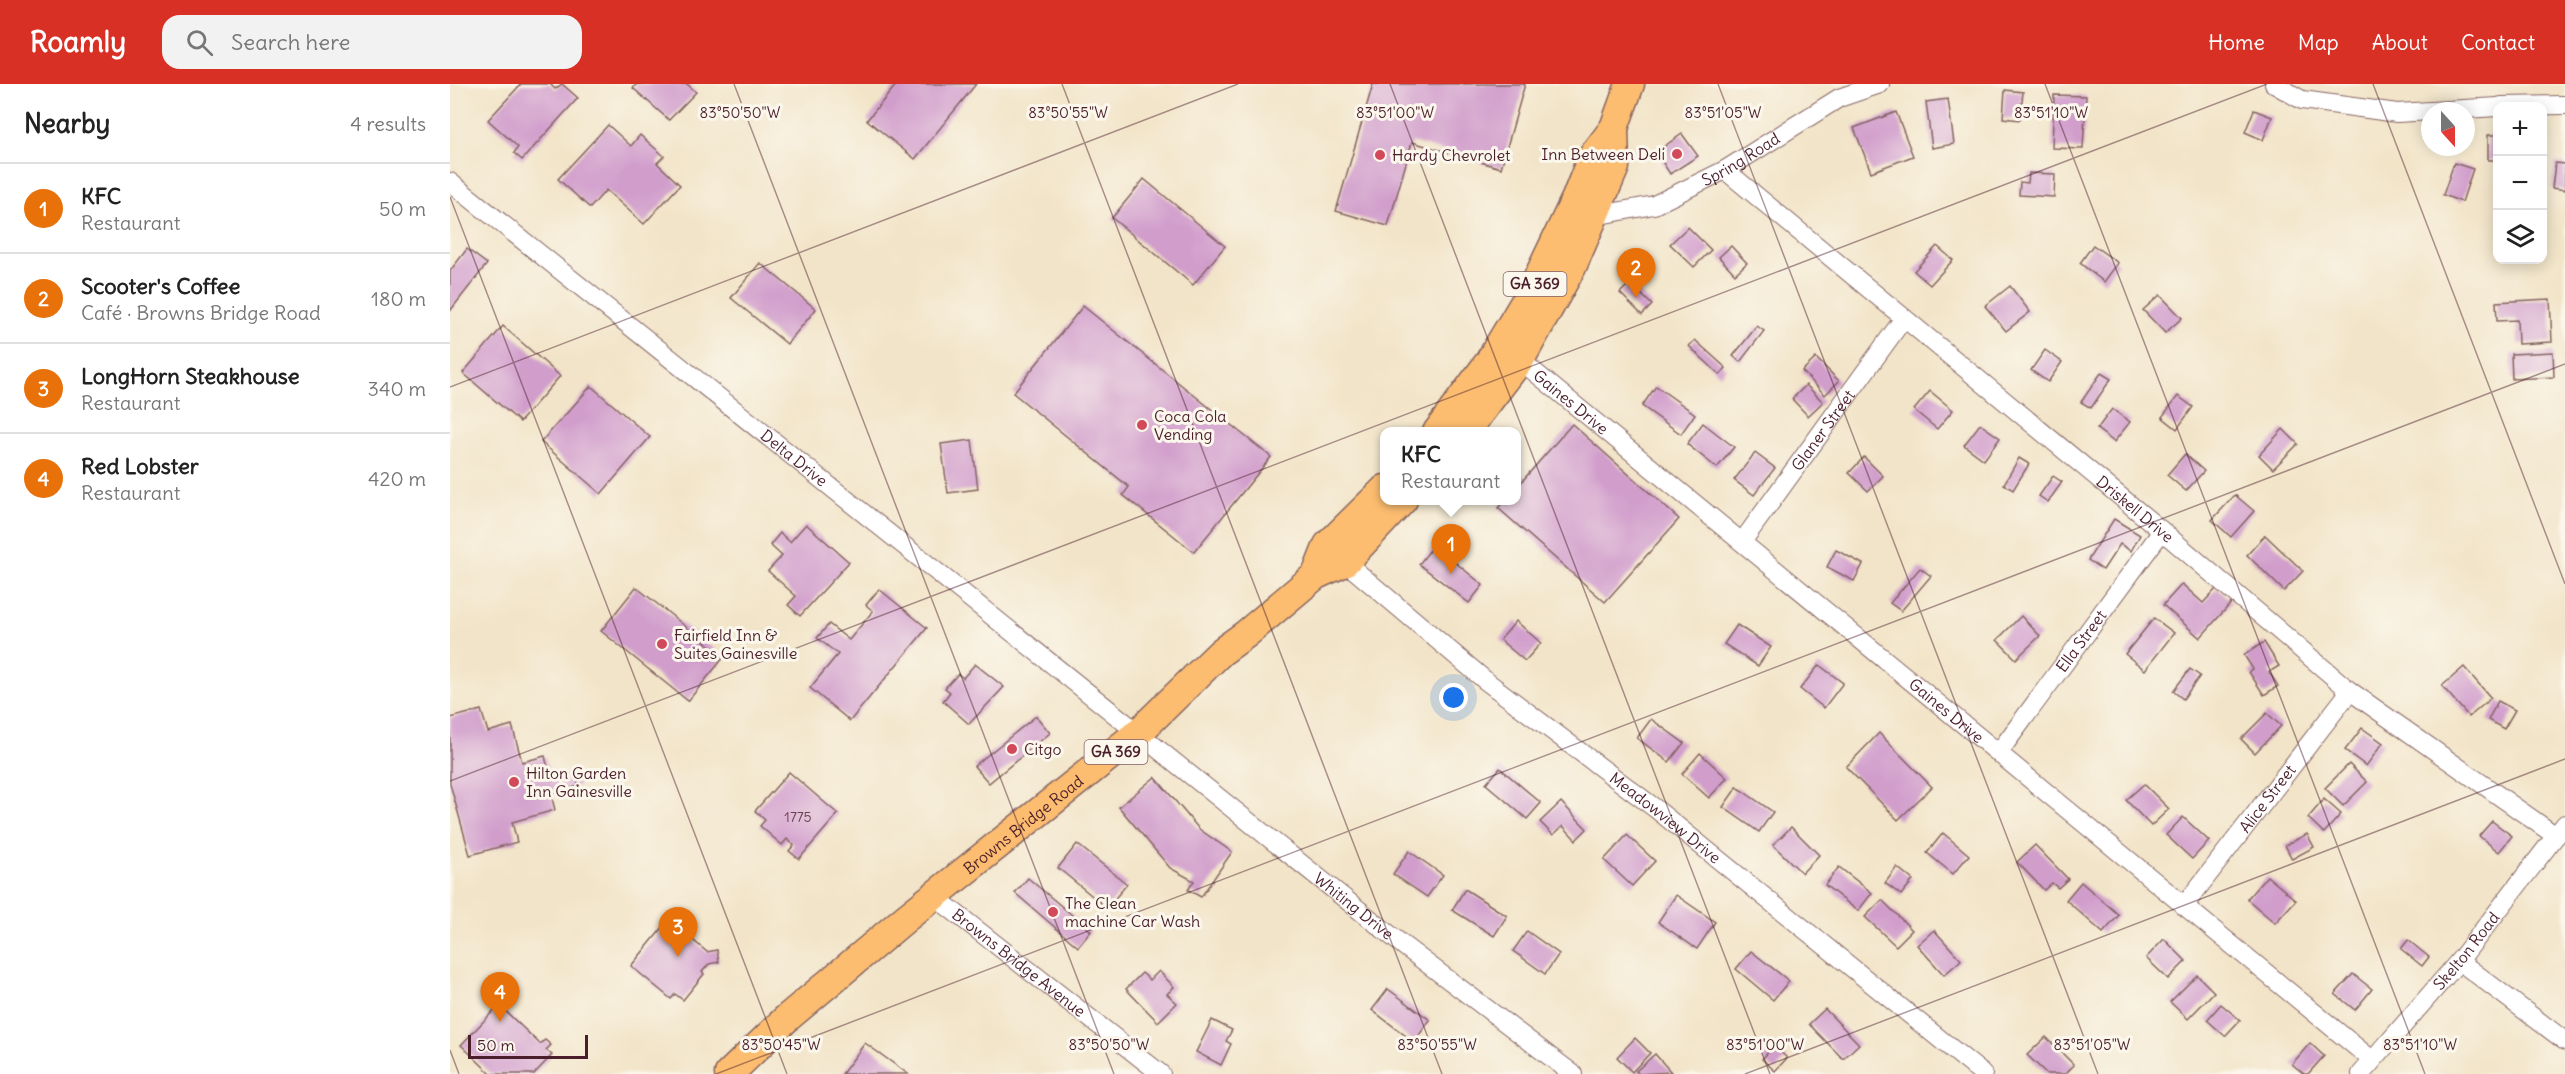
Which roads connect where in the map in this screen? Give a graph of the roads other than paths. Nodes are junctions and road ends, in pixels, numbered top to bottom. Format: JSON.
{"nodes":[{"id":1,"x":1630,"y":84,"type":"edge"},
{"id":2,"x":1880,"y":84,"type":"edge"},
{"id":3,"x":2274,"y":84,"type":"edge"},
{"id":4,"x":2565,"y":105,"type":"edge"},
{"id":5,"x":2547,"y":106,"type":"edge"},
{"id":6,"x":2493,"y":107,"type":"edge"},
{"id":7,"x":1614,"y":128,"type":"junction"},
{"id":8,"x":1725,"y":170,"type":"junction"},
{"id":9,"x":450,"y":182,"type":"edge"},
{"id":10,"x":1594,"y":216,"type":"junction"},
{"id":11,"x":1904,"y":318,"type":"junction"},
{"id":12,"x":1520,"y":360,"type":"junction"},
{"id":13,"x":1441,"y":427,"type":"edge"},
{"id":14,"x":1469,"y":427,"type":"edge"},
{"id":15,"x":1380,"y":494,"type":"edge"},
{"id":16,"x":1399,"y":505,"type":"edge"},
{"id":17,"x":2162,"y":531,"type":"junction"},
{"id":18,"x":1742,"y":542,"type":"junction"},
{"id":19,"x":1345,"y":562,"type":"junction"},
{"id":20,"x":1316,"y":575,"type":"junction"},
{"id":21,"x":2350,"y":691,"type":"junction"},
{"id":22,"x":1138,"y":733,"type":"junction"},
{"id":23,"x":1999,"y":752,"type":"junction"},
{"id":24,"x":2561,"y":830,"type":"edge"},
{"id":25,"x":934,"y":896,"type":"junction"},
{"id":26,"x":2184,"y":906,"type":"junction"},
{"id":27,"x":2458,"y":961,"type":"junction"},
{"id":28,"x":2565,"y":1041,"type":"edge"},
{"id":29,"x":2367,"y":1067,"type":"edge"},
{"id":30,"x":729,"y":1074,"type":"edge"},
{"id":31,"x":1161,"y":1074,"type":"edge"},
{"id":32,"x":1573,"y":1074,"type":"edge"},
{"id":33,"x":1983,"y":1074,"type":"edge"}],
"edges":[{"from":1,"to":7,"type":"main road","number":"GA 369"},
{"from":2,"to":8,"type":"street","name":"Spring Road"},
{"from":3,"to":6,"type":"street"},
{"from":4,"to":5,"type":"street"},
{"from":7,"to":10,"type":"main road","number":"GA 369"},
{"from":7,"to":13,"type":"main road","number":"GA 369"},
{"from":8,"to":10,"type":"street","name":"Spring Road"},
{"from":8,"to":11,"type":"street","name":"Driskell Drive"},
{"from":9,"to":22,"type":"street","name":"Delta Drive"},
{"from":10,"to":12,"type":"main road","number":"GA 369"},
{"from":11,"to":17,"type":"street","name":"Driskell Drive"},
{"from":11,"to":18,"type":"street","name":"Glaner Street"},
{"from":12,"to":14,"type":"main road","number":"GA 369"},
{"from":12,"to":18,"type":"street","name":"Gaines Drive"},
{"from":15,"to":20,"type":"main road","name":"Browns Bridge Road","number":"GA 369"},
{"from":16,"to":19,"type":"main road","name":"Browns Bridge Road","number":"GA 369"},
{"from":17,"to":21,"type":"street","name":"Driskell Drive"},
{"from":17,"to":23,"type":"street","name":"Ella Street"},
{"from":18,"to":23,"type":"street","name":"Gaines Drive"},
{"from":19,"to":20,"type":"main road","name":"Browns Bridge Road","number":"GA 369"},
{"from":19,"to":33,"type":"street","name":"Meadowview Drive"},
{"from":20,"to":22,"type":"main road","name":"Browns Bridge Road","number":"GA 369"},
{"from":21,"to":24,"type":"street","name":"Driskell Drive"},
{"from":21,"to":26,"type":"street","name":"Alice Street"},
{"from":22,"to":25,"type":"main road","name":"Browns Bridge Road","number":"GA 369"},
{"from":22,"to":32,"type":"street","name":"Whiting Drive"},
{"from":23,"to":26,"type":"street","name":"Gaines Drive"},
{"from":24,"to":27,"type":"street","name":"Skelton Road"},
{"from":25,"to":30,"type":"main road","name":"Browns Bridge Road","number":"GA 369"},
{"from":25,"to":31,"type":"street","name":"Browns Bridge Avenue"},
{"from":26,"to":29,"type":"street","name":"Gaines Drive"},
{"from":27,"to":28,"type":"street"},
{"from":27,"to":29,"type":"street","name":"Skelton Road"}]}
